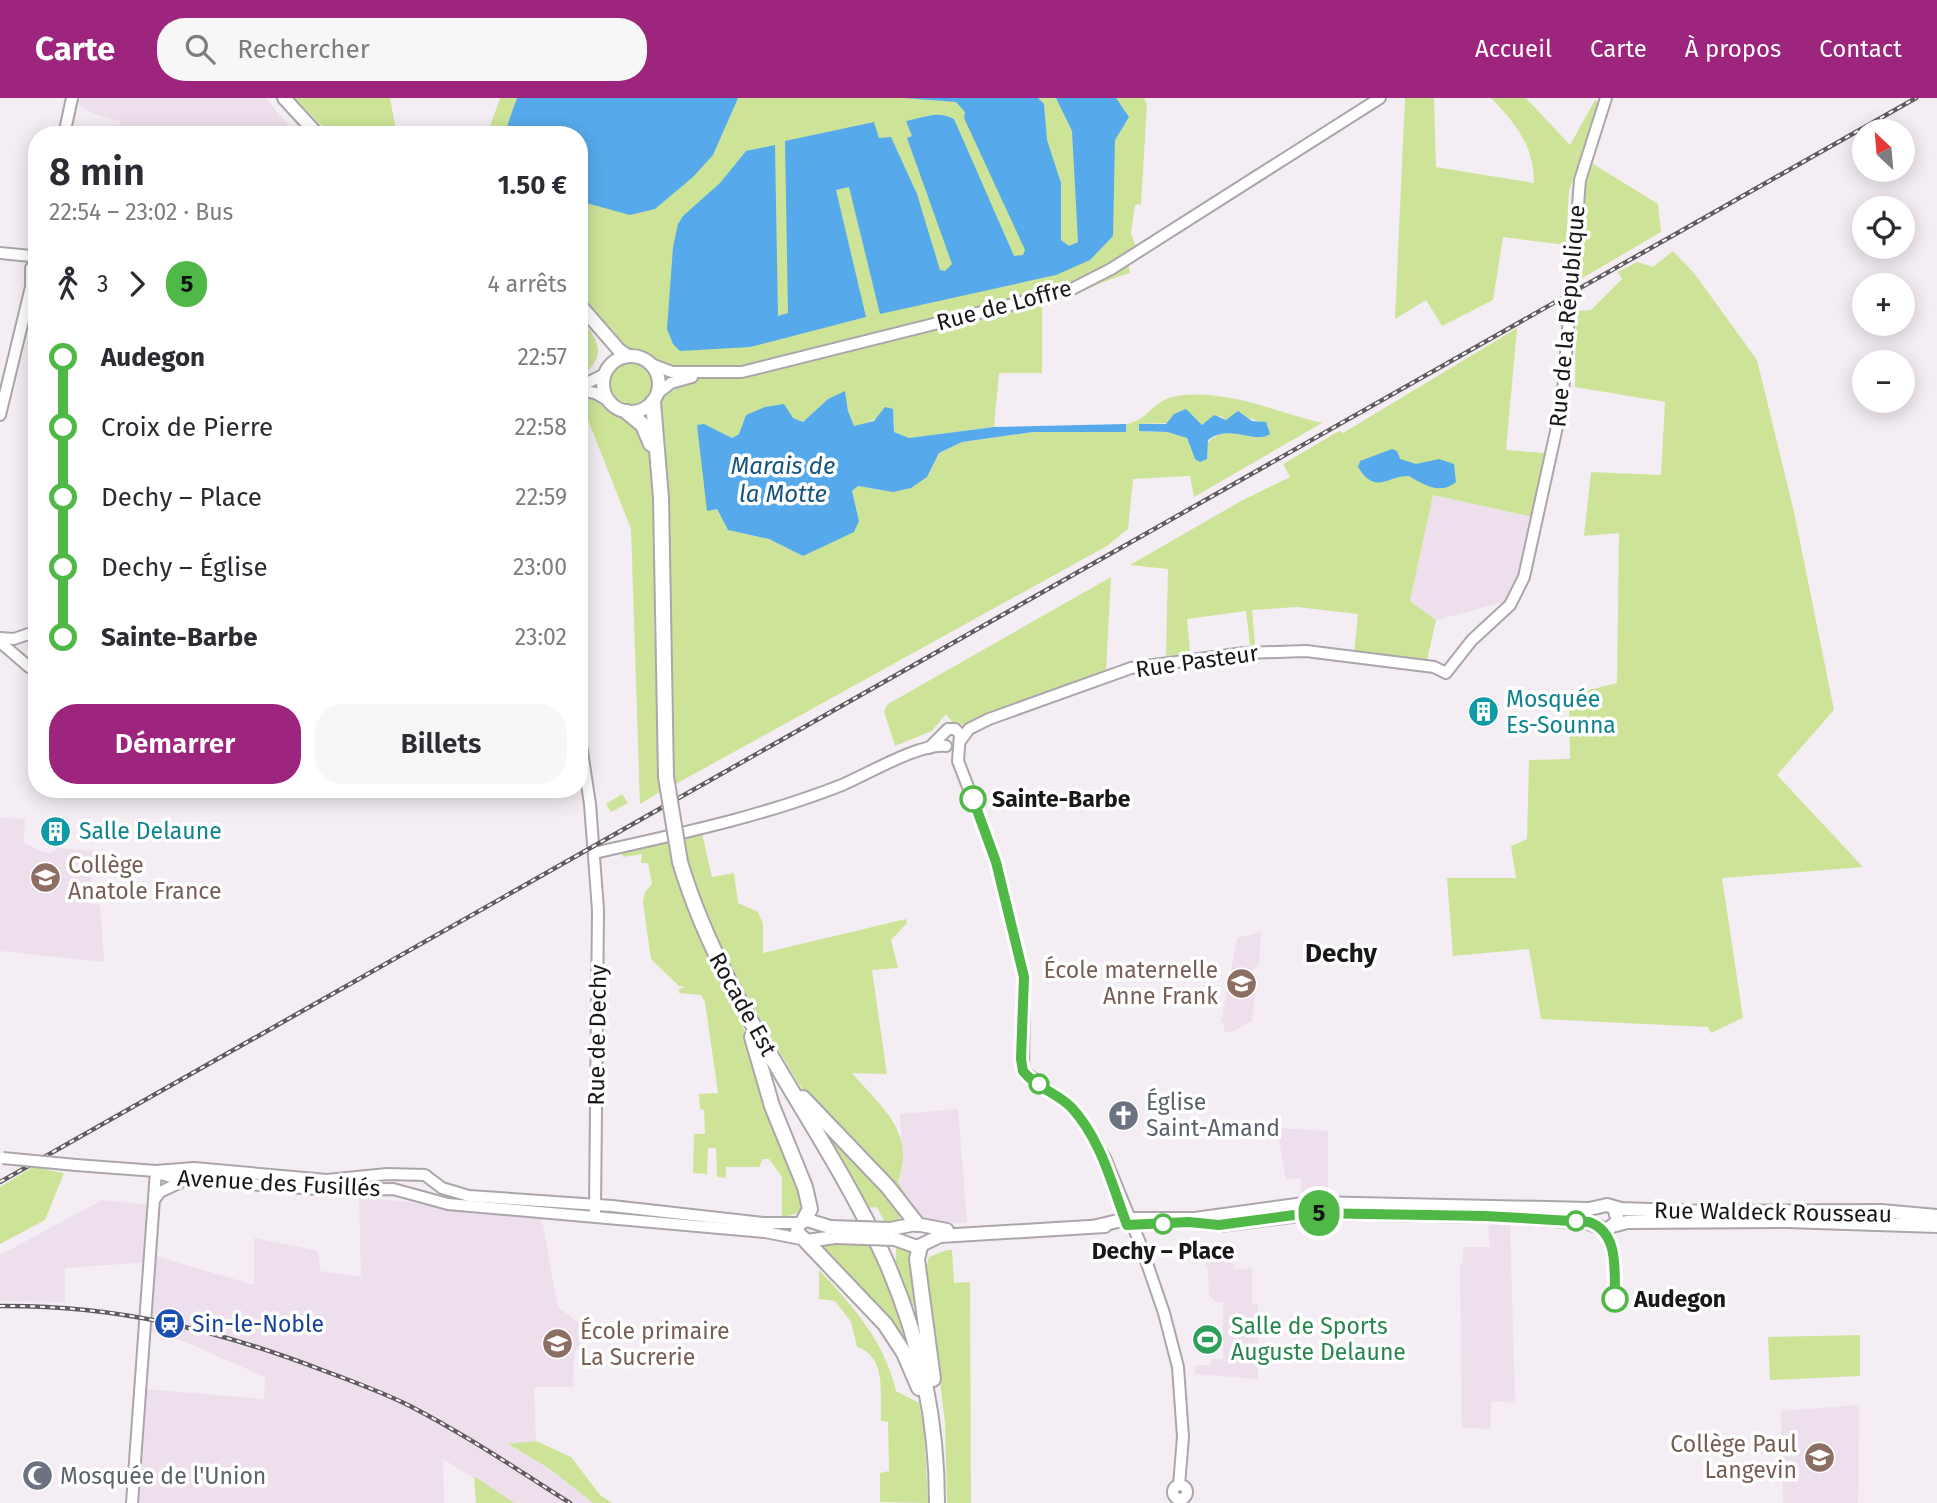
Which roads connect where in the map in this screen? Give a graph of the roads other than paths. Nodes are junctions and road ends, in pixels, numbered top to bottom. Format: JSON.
{"nodes":[{"id":1,"x":72,"y":98,"type":"edge"},
{"id":2,"x":284,"y":98,"type":"edge"},
{"id":3,"x":1380,"y":98,"type":"edge"},
{"id":4,"x":1606,"y":98,"type":"edge"},
{"id":5,"x":66,"y":126,"type":"edge"},
{"id":6,"x":310,"y":126,"type":"edge"},
{"id":7,"x":3,"y":254,"type":"edge"},
{"id":8,"x":28,"y":260,"type":"edge"},
{"id":9,"x":28,"y":299,"type":"edge"},
{"id":10,"x":588,"y":317,"type":"edge"},
{"id":11,"x":588,"y":320,"type":"edge"},
{"id":12,"x":628,"y":356,"type":"junction"},
{"id":13,"x":651,"y":364,"type":"junction"},
{"id":14,"x":607,"y":370,"type":"junction"},
{"id":15,"x":706,"y":374,"type":"junction"},
{"id":16,"x":588,"y":383,"type":"edge"},
{"id":17,"x":588,"y":391,"type":"edge"},
{"id":18,"x":655,"y":397,"type":"junction"},
{"id":19,"x":609,"y":401,"type":"junction"},
{"id":20,"x":627,"y":412,"type":"junction"},
{"id":21,"x":0,"y":415,"type":"edge"},
{"id":22,"x":659,"y":476,"type":"junction"},
{"id":23,"x":28,"y":634,"type":"edge"},
{"id":24,"x":24,"y":636,"type":"junction"},
{"id":25,"x":1,"y":641,"type":"edge"},
{"id":26,"x":18,"y":656,"type":"junction"},
{"id":27,"x":28,"y":666,"type":"edge"},
{"id":28,"x":1446,"y":673,"type":"joint"},
{"id":29,"x":944,"y":742,"type":"junction"},
{"id":30,"x":960,"y":742,"type":"junction"},
{"id":31,"x":587,"y":798,"type":"edge"},
{"id":32,"x":594,"y":853,"type":"junction"},
{"id":33,"x":732,"y":988,"type":"junction"},
{"id":34,"x":765,"y":1046,"type":"junction"},
{"id":35,"x":2,"y":1158,"type":"edge"},
{"id":36,"x":156,"y":1171,"type":"junction"},
{"id":37,"x":419,"y":1176,"type":"junction"},
{"id":38,"x":188,"y":1179,"type":"junction"},
{"id":39,"x":434,"y":1182,"type":"junction"},
{"id":40,"x":420,"y":1196,"type":"junction"},
{"id":41,"x":153,"y":1203,"type":"junction"},
{"id":42,"x":595,"y":1204,"type":"junction"},
{"id":43,"x":1599,"y":1208,"type":"junction"},
{"id":44,"x":1614,"y":1208,"type":"junction"},
{"id":45,"x":1412,"y":1210,"type":"junction"},
{"id":46,"x":595,"y":1217,"type":"junction"},
{"id":47,"x":802,"y":1221,"type":"junction"},
{"id":48,"x":1934,"y":1221,"type":"edge"},
{"id":49,"x":1128,"y":1222,"type":"junction"},
{"id":50,"x":920,"y":1225,"type":"junction"},
{"id":51,"x":1597,"y":1225,"type":"junction"},
{"id":52,"x":1616,"y":1225,"type":"junction"},
{"id":53,"x":832,"y":1232,"type":"junction"},
{"id":54,"x":971,"y":1233,"type":"junction"},
{"id":55,"x":892,"y":1234,"type":"junction"},
{"id":56,"x":803,"y":1240,"type":"junction"},
{"id":57,"x":922,"y":1245,"type":"junction"},
{"id":58,"x":936,"y":1460,"type":"junction"},
{"id":59,"x":1173,"y":1500,"type":"edge"},
{"id":60,"x":132,"y":1503,"type":"edge"},
{"id":61,"x":937,"y":1503,"type":"edge"}],
"edges":[{"from":1,"to":5,"type":"street"},
{"from":2,"to":6,"type":"main road"},
{"from":3,"to":15,"type":"street","name":"Rue de Loffre"},
{"from":4,"to":28,"type":"street","name":"Rue de la République"},
{"from":7,"to":8,"type":"street"},
{"from":9,"to":21,"type":"street"},
{"from":10,"to":12,"type":"main road"},
{"from":11,"to":14,"type":"main road"},
{"from":12,"to":13,"type":"main road"},
{"from":12,"to":14,"type":"main road"},
{"from":13,"to":15,"type":"street","name":"Rue de Loffre"},
{"from":13,"to":18,"type":"main road"},
{"from":14,"to":16,"type":"street"},
{"from":14,"to":19,"type":"main road"},
{"from":15,"to":18,"type":"street","name":"Rue de Loffre"},
{"from":17,"to":19,"type":"street"},
{"from":18,"to":20,"type":"main road"},
{"from":18,"to":22,"type":"highway"},
{"from":19,"to":20,"type":"main road"},
{"from":20,"to":22,"type":"highway"},
{"from":22,"to":33,"type":"highway","name":"Rocade Est","bridge":true},
{"from":23,"to":24,"type":"street"},
{"from":24,"to":25,"type":"street"},
{"from":24,"to":26,"type":"street"},
{"from":25,"to":26,"type":"street"},
{"from":26,"to":27,"type":"street"},
{"from":28,"to":30,"type":"street","name":"Rue Pasteur"},
{"from":29,"to":30,"type":"street"},
{"from":29,"to":30,"type":"street"},
{"from":29,"to":32,"type":"street"},
{"from":30,"to":49,"type":"street"},
{"from":31,"to":32,"type":"street","name":"Rue de Dechy"},
{"from":32,"to":42,"type":"street","name":"Rue de Dechy"},
{"from":33,"to":34,"type":"highway","name":"Rocade Est"},
{"from":33,"to":47,"type":"highway"},
{"from":34,"to":50,"type":"highway"},
{"from":34,"to":58,"type":"highway","name":"Rocade Est"},
{"from":35,"to":36,"type":"street","bridge":true},
{"from":36,"to":37,"type":"street","name":"Avenue des Fusillés"},
{"from":36,"to":38,"type":"street","name":"Avenue des Fusillés"},
{"from":36,"to":41,"type":"street"},
{"from":37,"to":39,"type":"street"},
{"from":37,"to":40,"type":"street"},
{"from":38,"to":40,"type":"street","name":"Avenue des Fusillés"},
{"from":38,"to":41,"type":"street"},
{"from":39,"to":40,"type":"street"},
{"from":39,"to":42,"type":"street"},
{"from":40,"to":46,"type":"street","name":"Avenue des Fusillés"},
{"from":41,"to":60,"type":"street"},
{"from":42,"to":46,"type":"street","name":"Rue de Dechy"},
{"from":42,"to":47,"type":"street"},
{"from":43,"to":44,"type":"main road"},
{"from":43,"to":45,"type":"main road"},
{"from":43,"to":51,"type":"main road"},
{"from":44,"to":48,"type":"main road","name":"Rue Waldeck Rousseau"},
{"from":44,"to":52,"type":"main road"},
{"from":45,"to":49,"type":"main road"},
{"from":45,"to":51,"type":"main road"},
{"from":46,"to":56,"type":"street","name":"Avenue des Fusillés"},
{"from":47,"to":53,"type":"main road"},
{"from":47,"to":56,"type":"main road"},
{"from":48,"to":52,"type":"main road","name":"Rue Waldeck Rousseau"},
{"from":49,"to":54,"type":"main road"},
{"from":49,"to":59,"type":"street"},
{"from":50,"to":54,"type":"main road"},
{"from":50,"to":55,"type":"main road"},
{"from":50,"to":57,"type":"main road"},
{"from":51,"to":52,"type":"main road"},
{"from":53,"to":55,"type":"main road","bridge":true},
{"from":53,"to":56,"type":"main road","name":"Avenue des Fusillés"},
{"from":54,"to":57,"type":"main road"},
{"from":55,"to":57,"type":"main road"},
{"from":56,"to":58,"type":"highway"},
{"from":57,"to":58,"type":"highway"},
{"from":58,"to":61,"type":"highway","name":"Rocade Est"}]}
